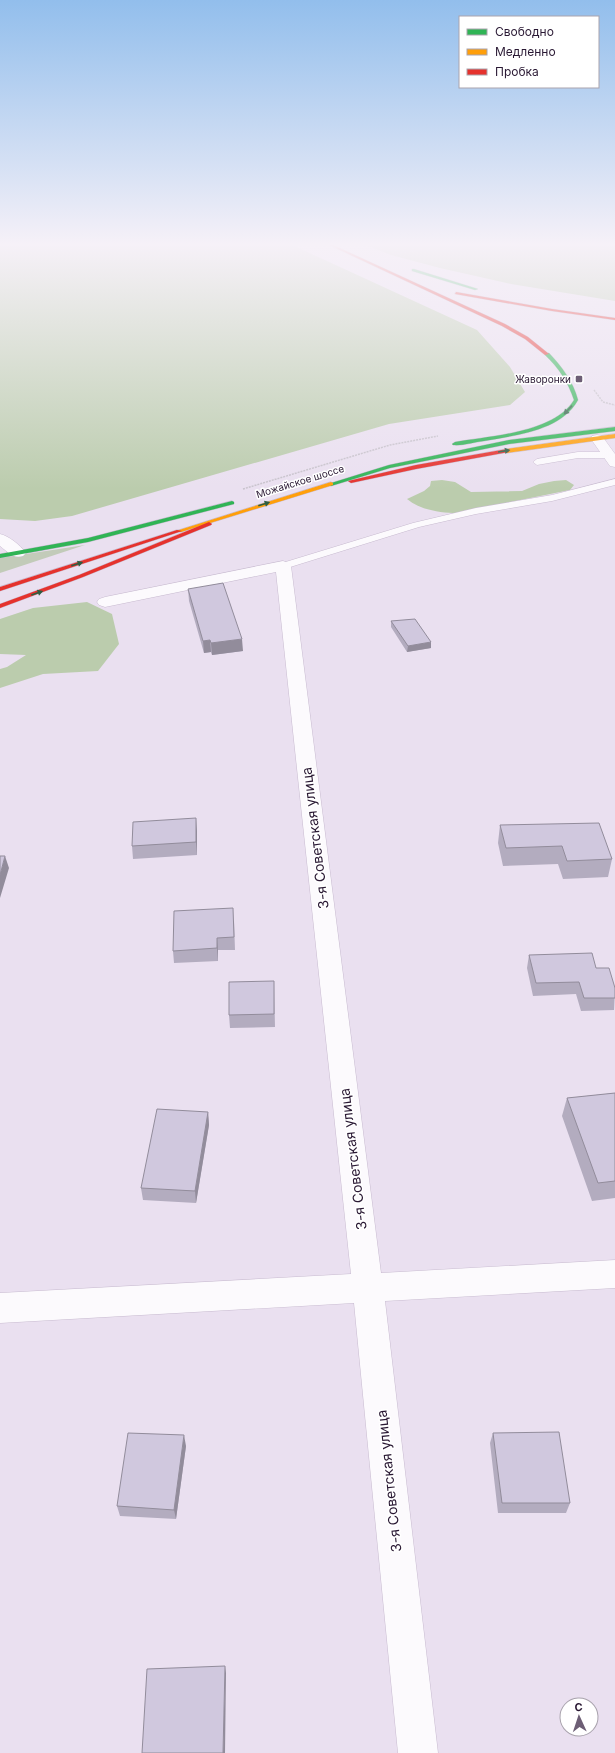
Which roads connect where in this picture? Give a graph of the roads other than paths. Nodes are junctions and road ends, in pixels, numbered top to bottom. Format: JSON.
{"nodes":[{"id":1,"x":503,"y":326,"type":"edge"},
{"id":2,"x":615,"y":422,"type":"edge"},
{"id":3,"x":615,"y":429,"type":"edge"},
{"id":4,"x":615,"y":436,"type":"edge"},
{"id":5,"x":597,"y":438,"type":"junction"},
{"id":6,"x":455,"y":444,"type":"junction"},
{"id":7,"x":613,"y":459,"type":"edge"},
{"id":8,"x":373,"y":462,"type":"dead end"},
{"id":9,"x":537,"y":462,"type":"dead end"},
{"id":10,"x":615,"y":482,"type":"edge"},
{"id":11,"x":288,"y":496,"type":"junction"},
{"id":12,"x":240,"y":511,"type":"junction"},
{"id":13,"x":0,"y":538,"type":"edge"},
{"id":14,"x":90,"y":549,"type":"dead end"},
{"id":15,"x":18,"y":554,"type":"junction"},
{"id":16,"x":0,"y":556,"type":"edge"},
{"id":17,"x":283,"y":566,"type":"junction"},
{"id":18,"x":0,"y":589,"type":"edge"},
{"id":19,"x":105,"y":602,"type":"dead end"},
{"id":20,"x":0,"y":606,"type":"edge"},
{"id":21,"x":615,"y":1274,"type":"edge"},
{"id":22,"x":368,"y":1288,"type":"junction"},
{"id":23,"x":0,"y":1308,"type":"edge"},
{"id":24,"x":418,"y":1753,"type":"edge"}],
"edges":[{"from":1,"to":6,"type":"main road","one_way":true},
{"from":2,"to":6,"type":"main road"},
{"from":3,"to":11,"type":"main road","name":"Можайское шоссе"},
{"from":4,"to":5,"type":"main road"},
{"from":5,"to":7,"type":"street"},
{"from":11,"to":5,"type":"main road","one_way":true},
{"from":6,"to":8,"type":"main road"},
{"from":7,"to":9,"type":"lane"},
{"from":10,"to":17,"type":"lane"},
{"from":12,"to":11,"type":"main road","name":"Можайское шоссе","one_way":true},
{"from":18,"to":12,"type":"main road","name":"Можайское шоссе","one_way":true},
{"from":20,"to":12,"type":"main road","one_way":true},
{"from":13,"to":15,"type":"street"},
{"from":14,"to":15,"type":"main road"},
{"from":15,"to":16,"type":"main road"},
{"from":17,"to":19,"type":"street"},
{"from":17,"to":22,"type":"street","name":"3-я Советская улица"},
{"from":21,"to":22,"type":"street"},
{"from":22,"to":23,"type":"street"},
{"from":22,"to":24,"type":"street","name":"3-я Советская улица"}]}
